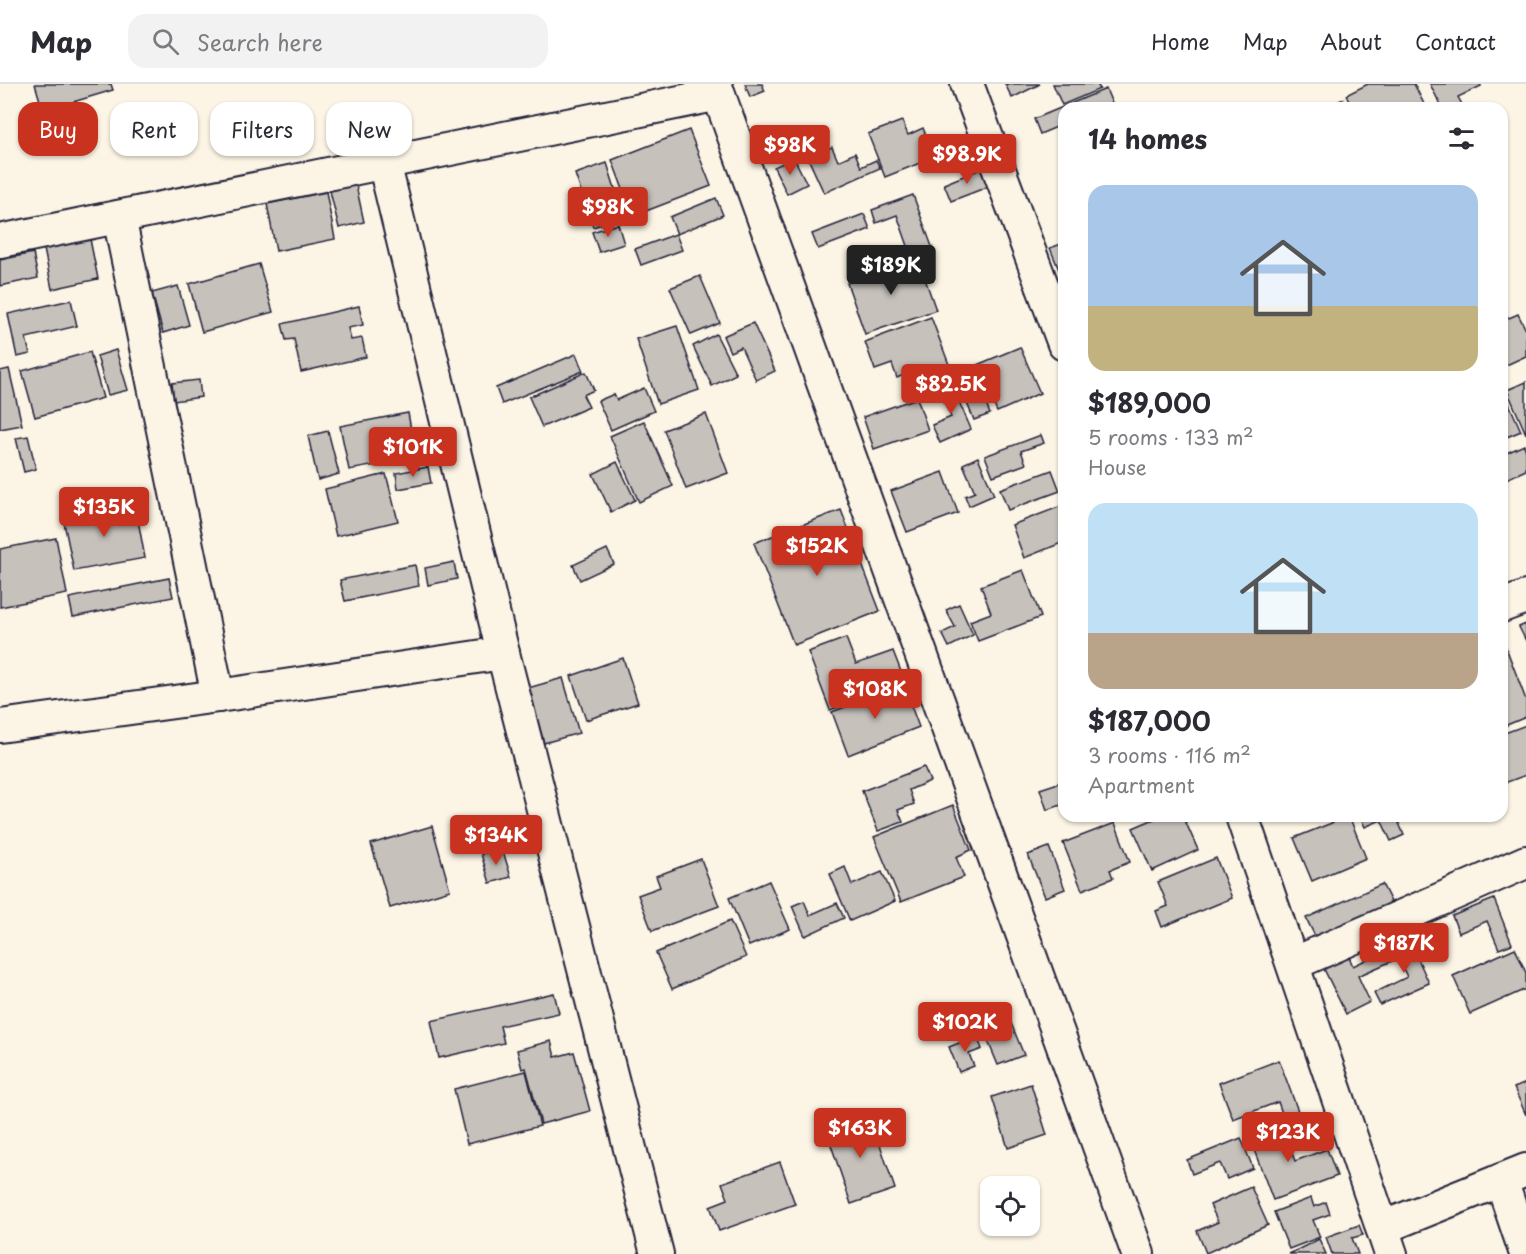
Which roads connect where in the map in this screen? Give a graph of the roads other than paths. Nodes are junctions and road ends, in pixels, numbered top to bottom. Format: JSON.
{"nodes":[{"id":1,"x":967,"y":84,"type":"edge"},
{"id":2,"x":717,"y":89,"type":"edge"},
{"id":3,"x":384,"y":162,"type":"junction"},
{"id":4,"x":119,"y":217,"type":"junction"},
{"id":5,"x":0,"y":241,"type":"edge"},
{"id":6,"x":1058,"y":328,"type":"edge"},
{"id":7,"x":1526,"y":597,"type":"edge"},
{"id":8,"x":1508,"y":604,"type":"edge"},
{"id":9,"x":503,"y":653,"type":"junction"},
{"id":10,"x":219,"y":696,"type":"junction"},
{"id":11,"x":0,"y":726,"type":"edge"},
{"id":12,"x":1244,"y":822,"type":"edge"},
{"id":13,"x":1526,"y":862,"type":"edge"},
{"id":14,"x":1293,"y":964,"type":"junction"},
{"id":15,"x":1513,"y":1175,"type":"edge"},
{"id":16,"x":1387,"y":1241,"type":"edge"},
{"id":17,"x":657,"y":1254,"type":"edge"},
{"id":18,"x":1138,"y":1254,"type":"edge"},
{"id":19,"x":1526,"y":1254,"type":"edge"}],
"edges":[{"from":1,"to":6,"type":"street"},
{"from":2,"to":3,"type":"street"},
{"from":2,"to":18,"type":"street"},
{"from":3,"to":4,"type":"street"},
{"from":3,"to":9,"type":"street"},
{"from":4,"to":5,"type":"street"},
{"from":4,"to":10,"type":"street"},
{"from":7,"to":8,"type":"street"},
{"from":9,"to":10,"type":"street"},
{"from":9,"to":17,"type":"street"},
{"from":10,"to":11,"type":"street"},
{"from":12,"to":14,"type":"street"},
{"from":13,"to":14,"type":"street"},
{"from":14,"to":16,"type":"street"},
{"from":15,"to":16,"type":"street"},
{"from":15,"to":19,"type":"street"}]}
